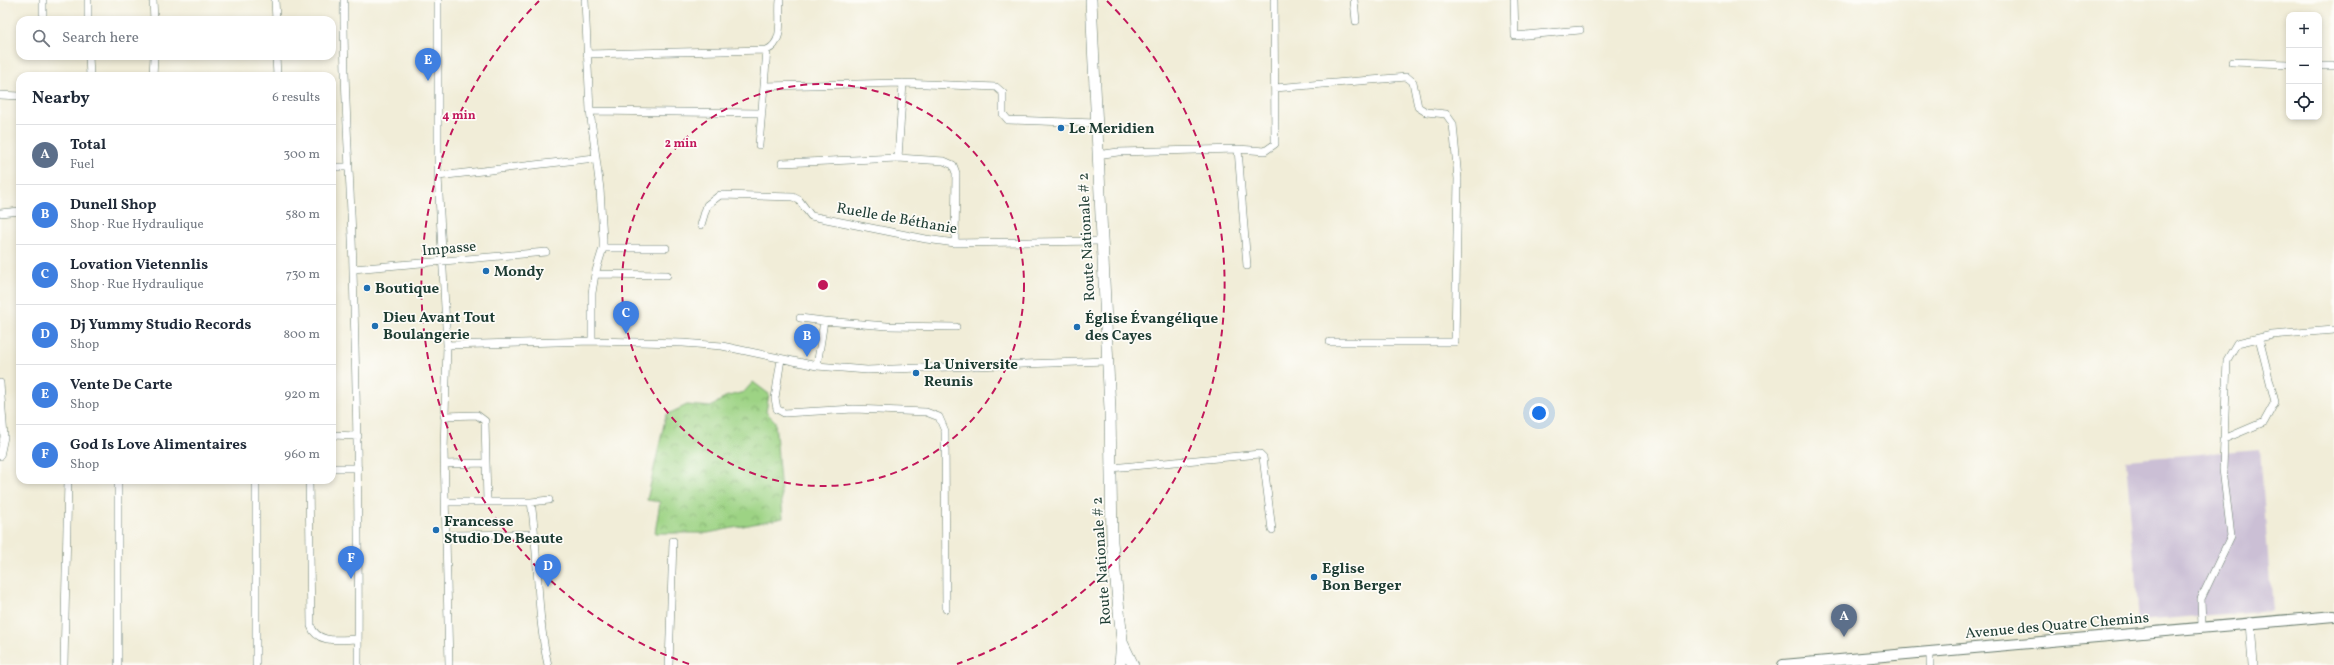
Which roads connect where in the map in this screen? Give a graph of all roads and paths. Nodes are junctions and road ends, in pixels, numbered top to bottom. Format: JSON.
{"nodes":[{"id":1,"x":42,"y":0,"type":"edge"},
{"id":2,"x":88,"y":0,"type":"edge"},
{"id":3,"x":154,"y":0,"type":"edge"},
{"id":4,"x":275,"y":0,"type":"edge"},
{"id":5,"x":344,"y":0,"type":"edge"},
{"id":6,"x":438,"y":0,"type":"edge"},
{"id":7,"x":585,"y":0,"type":"edge"},
{"id":8,"x":780,"y":0,"type":"edge"},
{"id":9,"x":1091,"y":0,"type":"edge"},
{"id":10,"x":1274,"y":0,"type":"edge"},
{"id":11,"x":1354,"y":0,"type":"edge"},
{"id":12,"x":1514,"y":0,"type":"edge"},
{"id":13,"x":43,"y":16,"type":"edge"},
{"id":14,"x":88,"y":16,"type":"edge"},
{"id":15,"x":154,"y":16,"type":"edge"},
{"id":16,"x":276,"y":16,"type":"edge"},
{"id":17,"x":1356,"y":21,"type":"dead end"},
{"id":18,"x":1580,"y":30,"type":"dead end"},
{"id":19,"x":767,"y":50,"type":"junction"},
{"id":20,"x":587,"y":54,"type":"junction"},
{"id":21,"x":89,"y":60,"type":"edge"},
{"id":22,"x":154,"y":60,"type":"edge"},
{"id":23,"x":276,"y":60,"type":"edge"},
{"id":24,"x":2232,"y":62,"type":"dead end"},
{"id":25,"x":2286,"y":64,"type":"edge"},
{"id":26,"x":2322,"y":66,"type":"edge"},
{"id":27,"x":2334,"y":66,"type":"edge"},
{"id":28,"x":90,"y":72,"type":"edge"},
{"id":29,"x":153,"y":72,"type":"edge"},
{"id":30,"x":276,"y":72,"type":"edge"},
{"id":31,"x":903,"y":83,"type":"junction"},
{"id":32,"x":764,"y":86,"type":"junction"},
{"id":33,"x":1276,"y":88,"type":"junction"},
{"id":34,"x":0,"y":95,"type":"edge"},
{"id":35,"x":16,"y":96,"type":"edge"},
{"id":36,"x":590,"y":111,"type":"junction"},
{"id":37,"x":762,"y":113,"type":"junction"},
{"id":38,"x":1096,"y":122,"type":"junction"},
{"id":39,"x":759,"y":145,"type":"dead end"},
{"id":40,"x":1238,"y":149,"type":"junction"},
{"id":41,"x":1097,"y":155,"type":"junction"},
{"id":42,"x":595,"y":158,"type":"junction"},
{"id":43,"x":898,"y":158,"type":"junction"},
{"id":44,"x":782,"y":163,"type":"dead end"},
{"id":45,"x":336,"y":166,"type":"edge"},
{"id":46,"x":348,"y":167,"type":"junction"},
{"id":47,"x":438,"y":176,"type":"junction"},
{"id":48,"x":16,"y":211,"type":"edge"},
{"id":49,"x":0,"y":213,"type":"edge"},
{"id":50,"x":702,"y":225,"type":"dead end"},
{"id":51,"x":1102,"y":241,"type":"junction"},
{"id":52,"x":955,"y":242,"type":"junction"},
{"id":53,"x":603,"y":248,"type":"junction"},
{"id":54,"x":666,"y":248,"type":"dead end"},
{"id":55,"x":546,"y":252,"type":"dead end"},
{"id":56,"x":444,"y":262,"type":"junction"},
{"id":57,"x":1247,"y":266,"type":"dead end"},
{"id":58,"x":353,"y":269,"type":"junction"},
{"id":59,"x":595,"y":274,"type":"junction"},
{"id":60,"x":667,"y":275,"type":"dead end"},
{"id":61,"x":800,"y":318,"type":"dead end"},
{"id":62,"x":824,"y":321,"type":"junction"},
{"id":63,"x":956,"y":327,"type":"dead end"},
{"id":64,"x":2334,"y":330,"type":"edge"},
{"id":65,"x":2259,"y":338,"type":"junction"},
{"id":66,"x":592,"y":341,"type":"junction"},
{"id":67,"x":1330,"y":342,"type":"dead end"},
{"id":68,"x":447,"y":345,"type":"junction"},
{"id":69,"x":781,"y":360,"type":"junction"},
{"id":70,"x":1106,"y":361,"type":"junction"},
{"id":71,"x":817,"y":366,"type":"junction"},
{"id":72,"x":0,"y":383,"type":"edge"},
{"id":73,"x":444,"y":416,"type":"junction"},
{"id":74,"x":336,"y":435,"type":"edge"},
{"id":75,"x":358,"y":436,"type":"junction"},
{"id":76,"x":2224,"y":439,"type":"junction"},
{"id":77,"x":0,"y":456,"type":"edge"},
{"id":78,"x":486,"y":463,"type":"junction"},
{"id":79,"x":445,"y":464,"type":"junction"},
{"id":80,"x":336,"y":468,"type":"edge"},
{"id":81,"x":358,"y":468,"type":"junction"},
{"id":82,"x":1111,"y":468,"type":"junction"},
{"id":83,"x":68,"y":484,"type":"edge"},
{"id":84,"x":118,"y":484,"type":"edge"},
{"id":85,"x":256,"y":484,"type":"edge"},
{"id":86,"x":309,"y":484,"type":"edge"},
{"id":87,"x":549,"y":500,"type":"dead end"},
{"id":88,"x":446,"y":502,"type":"junction"},
{"id":89,"x":487,"y":502,"type":"junction"},
{"id":90,"x":531,"y":502,"type":"junction"},
{"id":91,"x":1272,"y":530,"type":"dead end"},
{"id":92,"x":534,"y":534,"type":"junction"},
{"id":93,"x":447,"y":535,"type":"junction"},
{"id":94,"x":674,"y":542,"type":"dead end"},
{"id":95,"x":946,"y":609,"type":"dead end"},
{"id":96,"x":2334,"y":616,"type":"edge"},
{"id":97,"x":2250,"y":622,"type":"junction"},
{"id":98,"x":2202,"y":626,"type":"junction"},
{"id":99,"x":358,"y":639,"type":"junction"},
{"id":100,"x":1122,"y":640,"type":"junction"},
{"id":101,"x":1930,"y":652,"type":"junction"},
{"id":102,"x":64,"y":665,"type":"edge"},
{"id":103,"x":118,"y":665,"type":"edge"},
{"id":104,"x":256,"y":665,"type":"edge"},
{"id":105,"x":358,"y":665,"type":"edge"},
{"id":106,"x":449,"y":665,"type":"edge"},
{"id":107,"x":548,"y":665,"type":"edge"},
{"id":108,"x":669,"y":665,"type":"edge"},
{"id":109,"x":1120,"y":665,"type":"edge"},
{"id":110,"x":1133,"y":665,"type":"edge"},
{"id":111,"x":1782,"y":665,"type":"edge"},
{"id":112,"x":1930,"y":665,"type":"edge"},
{"id":113,"x":2253,"y":665,"type":"edge"}],
"edges":[{"from":1,"to":13,"type":"street"},
{"from":2,"to":14,"type":"street"},
{"from":3,"to":15,"type":"street"},
{"from":4,"to":16,"type":"street"},
{"from":5,"to":46,"type":"street"},
{"from":6,"to":47,"type":"street"},
{"from":7,"to":20,"type":"street"},
{"from":8,"to":19,"type":"street"},
{"from":9,"to":38,"type":"main road","name":"Route Nationale # 2"},
{"from":10,"to":33,"type":"street"},
{"from":11,"to":17,"type":"street"},
{"from":12,"to":18,"type":"street"},
{"from":19,"to":20,"type":"street"},
{"from":19,"to":32,"type":"street"},
{"from":20,"to":36,"type":"street"},
{"from":21,"to":28,"type":"street"},
{"from":22,"to":29,"type":"street"},
{"from":23,"to":30,"type":"street"},
{"from":24,"to":25,"type":"street"},
{"from":26,"to":27,"type":"street"},
{"from":31,"to":32,"type":"street"},
{"from":31,"to":38,"type":"street"},
{"from":31,"to":43,"type":"street"},
{"from":32,"to":37,"type":"street"},
{"from":33,"to":40,"type":"street"},
{"from":33,"to":67,"type":"street"},
{"from":34,"to":35,"type":"street"},
{"from":36,"to":37,"type":"street"},
{"from":36,"to":42,"type":"street"},
{"from":37,"to":39,"type":"street"},
{"from":38,"to":41,"type":"main road","name":"Route Nationale # 2"},
{"from":40,"to":41,"type":"street"},
{"from":40,"to":57,"type":"street"},
{"from":41,"to":51,"type":"main road","name":"Route Nationale # 2"},
{"from":42,"to":47,"type":"street"},
{"from":42,"to":53,"type":"street"},
{"from":43,"to":44,"type":"street"},
{"from":43,"to":52,"type":"street"},
{"from":45,"to":46,"type":"street"},
{"from":46,"to":58,"type":"street"},
{"from":47,"to":56,"type":"street"},
{"from":48,"to":49,"type":"street"},
{"from":50,"to":52,"type":"street","name":"Ruelle de Béthanie"},
{"from":51,"to":52,"type":"street","name":"Ruelle de Béthanie"},
{"from":51,"to":70,"type":"main road","name":"Route Nationale # 2"},
{"from":53,"to":54,"type":"street"},
{"from":53,"to":59,"type":"street"},
{"from":55,"to":56,"type":"street","name":"Impasse"},
{"from":56,"to":58,"type":"street","name":"Impasse"},
{"from":56,"to":68,"type":"street"},
{"from":58,"to":75,"type":"street"},
{"from":59,"to":60,"type":"street"},
{"from":59,"to":66,"type":"street"},
{"from":61,"to":62,"type":"street"},
{"from":62,"to":63,"type":"street"},
{"from":62,"to":71,"type":"street"},
{"from":64,"to":65,"type":"street"},
{"from":65,"to":76,"type":"street"},
{"from":65,"to":76,"type":"street"},
{"from":66,"to":68,"type":"street"},
{"from":66,"to":69,"type":"street"},
{"from":68,"to":73,"type":"street"},
{"from":69,"to":71,"type":"street"},
{"from":69,"to":95,"type":"street"},
{"from":70,"to":71,"type":"street"},
{"from":70,"to":82,"type":"main road","name":"Route Nationale # 2"},
{"from":72,"to":77,"type":"street"},
{"from":73,"to":78,"type":"street"},
{"from":73,"to":79,"type":"street"},
{"from":74,"to":75,"type":"street"},
{"from":75,"to":81,"type":"street"},
{"from":76,"to":98,"type":"street"},
{"from":78,"to":79,"type":"street"},
{"from":78,"to":89,"type":"street"},
{"from":79,"to":88,"type":"street"},
{"from":80,"to":81,"type":"street"},
{"from":81,"to":99,"type":"street"},
{"from":82,"to":91,"type":"street"},
{"from":82,"to":100,"type":"main road","name":"Route Nationale # 2"},
{"from":83,"to":102,"type":"street"},
{"from":84,"to":103,"type":"street"},
{"from":85,"to":104,"type":"street"},
{"from":86,"to":99,"type":"street"},
{"from":87,"to":90,"type":"street"},
{"from":88,"to":89,"type":"street"},
{"from":88,"to":93,"type":"street"},
{"from":89,"to":90,"type":"street"},
{"from":90,"to":92,"type":"street"},
{"from":92,"to":93,"type":"street"},
{"from":92,"to":107,"type":"street"},
{"from":93,"to":106,"type":"street"},
{"from":94,"to":108,"type":"street"},
{"from":96,"to":97,"type":"main road","name":"Avenue des Quatre Chemins"},
{"from":97,"to":98,"type":"main road","name":"Avenue des Quatre Chemins"},
{"from":97,"to":113,"type":"street"},
{"from":98,"to":101,"type":"main road","name":"Avenue des Quatre Chemins"},
{"from":99,"to":105,"type":"street"},
{"from":100,"to":109,"type":"main road","name":"Route Nationale # 2"},
{"from":100,"to":110,"type":"main road","name":"Route Nationale # 2"},
{"from":101,"to":111,"type":"main road","name":"Avenue des Quatre Chemins"},
{"from":101,"to":112,"type":"street"}]}
